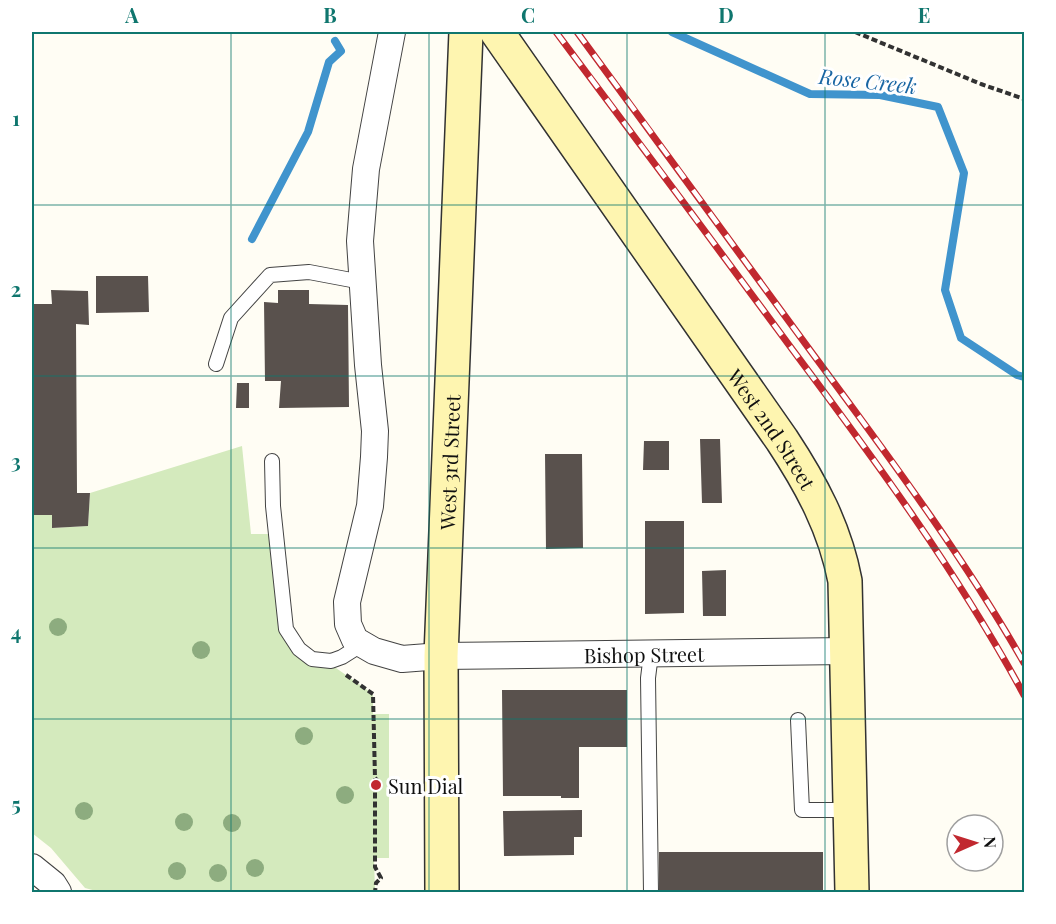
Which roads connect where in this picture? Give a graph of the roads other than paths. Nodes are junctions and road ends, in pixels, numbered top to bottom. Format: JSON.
{"nodes":[{"id":1,"x":392,"y":32,"type":"edge"},
{"id":2,"x":466,"y":32,"type":"edge"},
{"id":3,"x":497,"y":32,"type":"edge"},
{"id":4,"x":362,"y":282,"type":"junction"},
{"id":5,"x":216,"y":364,"type":"dead end"},
{"id":6,"x":272,"y":461,"type":"dead end"},
{"id":7,"x":361,"y":645,"type":"junction"},
{"id":8,"x":848,"y":651,"type":"junction"},
{"id":9,"x":651,"y":654,"type":"junction"},
{"id":10,"x":441,"y":656,"type":"junction"},
{"id":11,"x":798,"y":720,"type":"dead end"},
{"id":12,"x":852,"y":810,"type":"junction"},
{"id":13,"x":32,"y":867,"type":"edge"},
{"id":14,"x":58,"y":892,"type":"edge"},
{"id":15,"x":442,"y":892,"type":"edge"},
{"id":16,"x":651,"y":892,"type":"edge"},
{"id":17,"x":852,"y":892,"type":"edge"}],
"edges":[{"from":1,"to":4,"type":"street"},
{"from":2,"to":10,"type":"street","name":"West 3rd Street"},
{"from":3,"to":8,"type":"street","name":"West 2nd Street"},
{"from":4,"to":5,"type":"lane"},
{"from":4,"to":7,"type":"street"},
{"from":6,"to":7,"type":"lane"},
{"from":7,"to":10,"type":"street","name":"Bishop Street"},
{"from":8,"to":9,"type":"street","name":"Bishop Street"},
{"from":8,"to":12,"type":"street","name":"West 2nd Street"},
{"from":9,"to":10,"type":"street","name":"Bishop Street"},
{"from":9,"to":16,"type":"lane"},
{"from":10,"to":15,"type":"street","name":"West 3rd Street"},
{"from":11,"to":12,"type":"lane"},
{"from":12,"to":17,"type":"street","name":"West 2nd Street"},
{"from":13,"to":14,"type":"street"}]}
